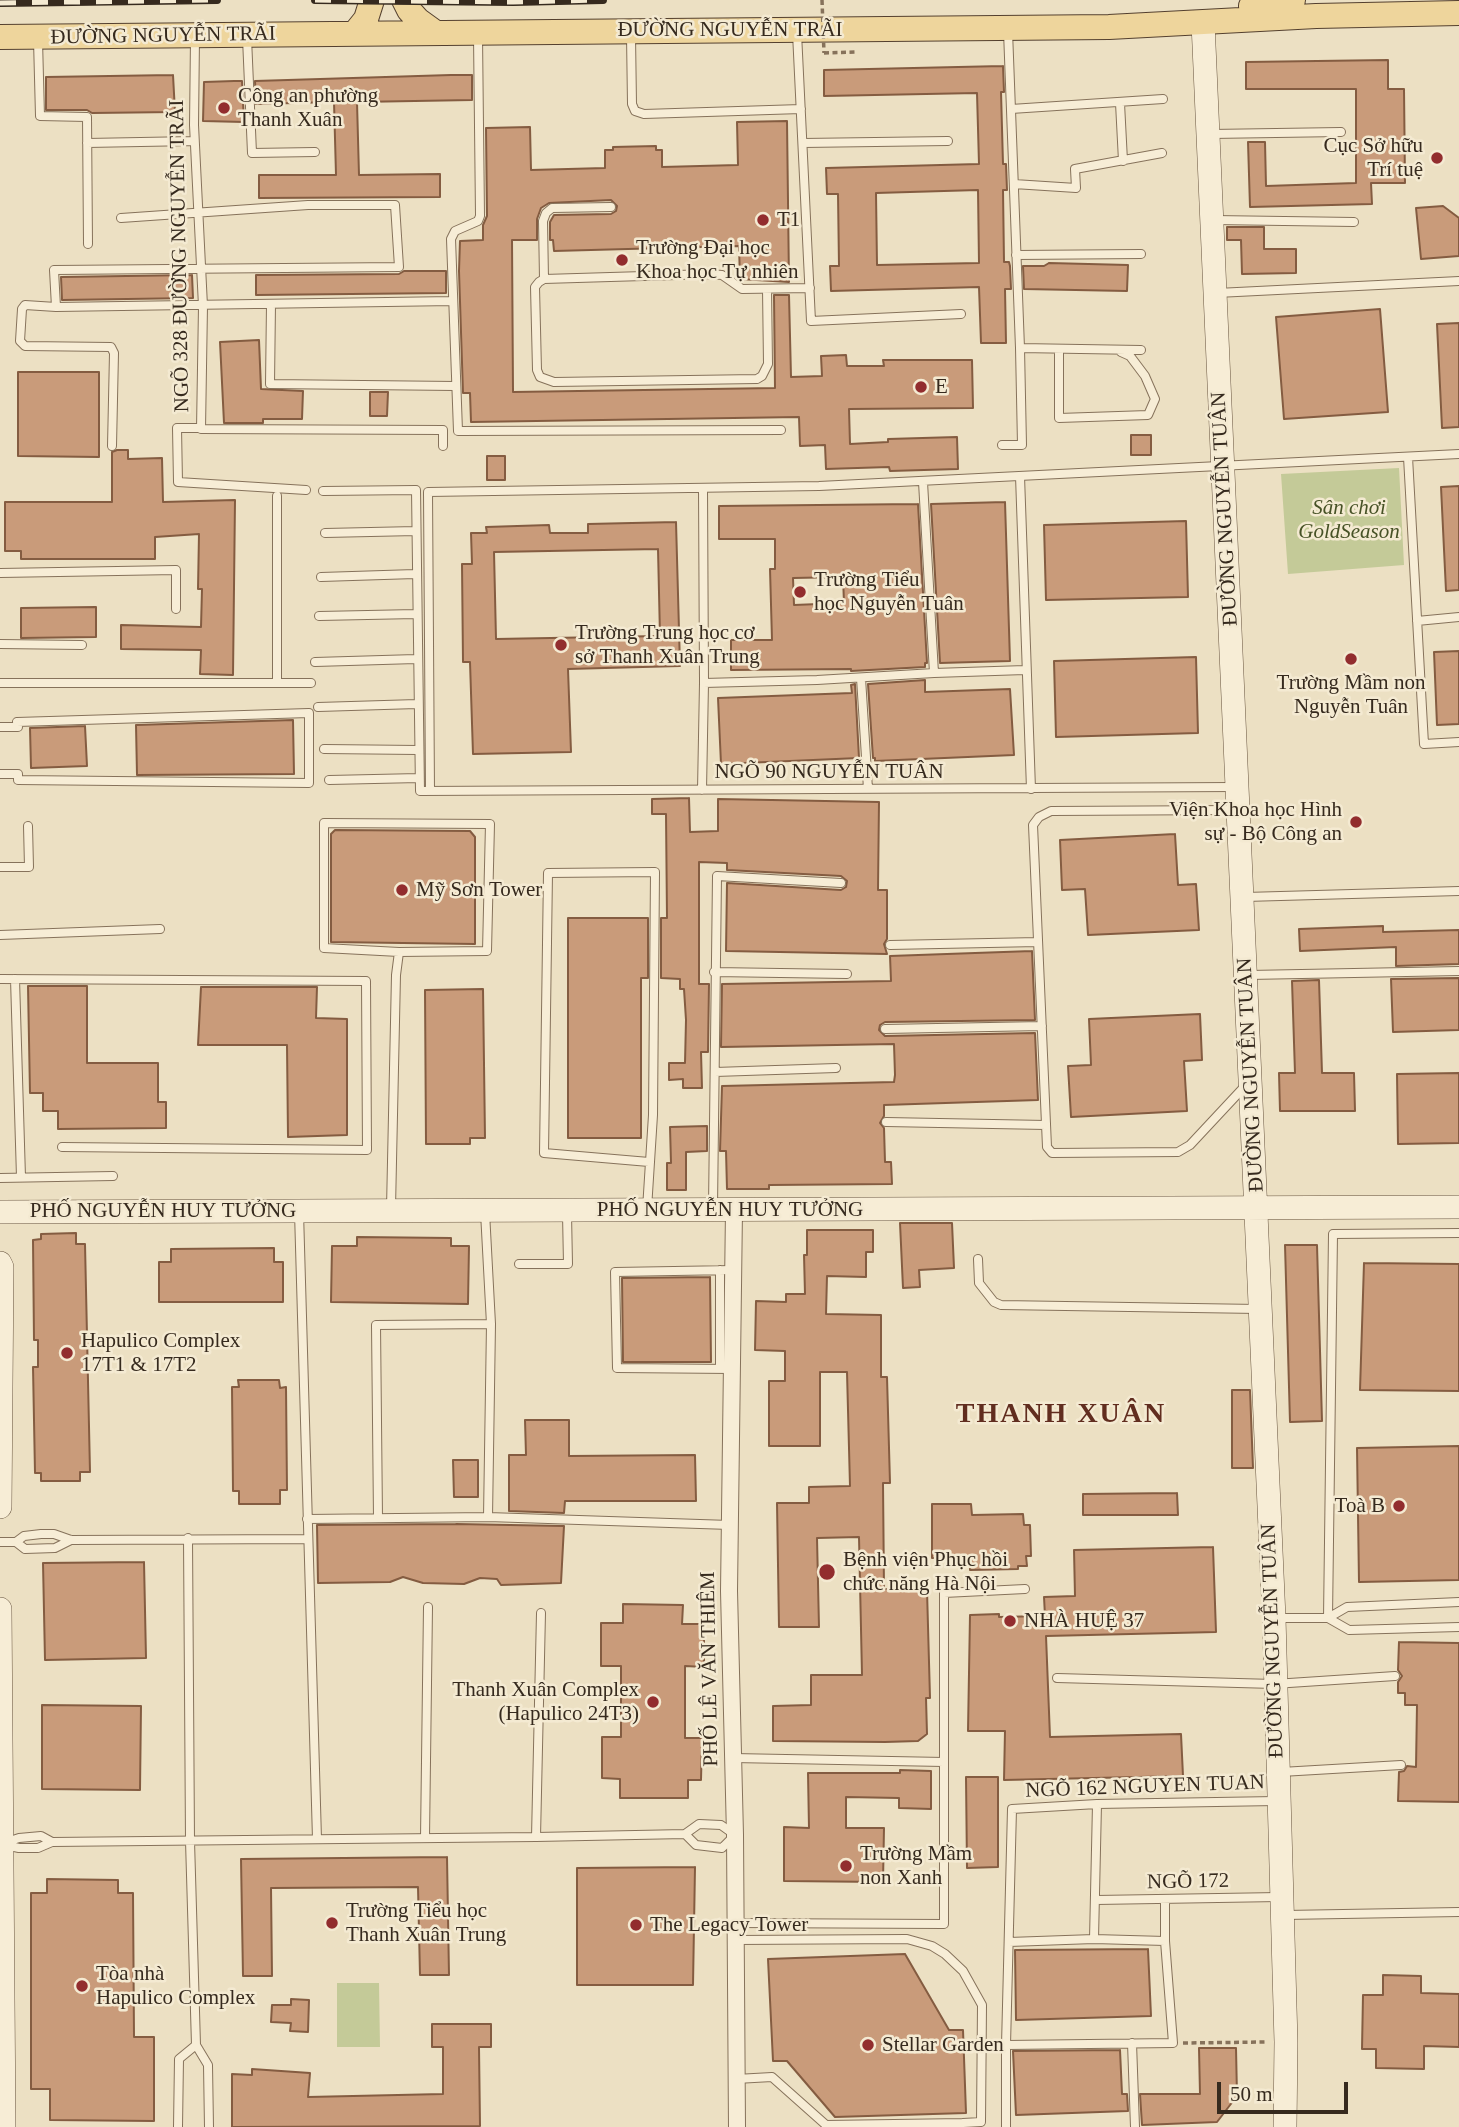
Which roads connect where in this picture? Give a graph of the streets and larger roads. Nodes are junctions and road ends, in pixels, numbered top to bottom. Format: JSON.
{"nodes":[{"id":1,"x":372,"y":0,"type":"edge"},
{"id":2,"x":404,"y":0,"type":"edge"},
{"id":3,"x":1293,"y":0,"type":"edge"},
{"id":4,"x":1459,"y":13,"type":"edge"},
{"id":5,"x":1203,"y":23,"type":"junction"},
{"id":6,"x":1109,"y":27,"type":"junction"},
{"id":7,"x":436,"y":33,"type":"junction"},
{"id":8,"x":354,"y":34,"type":"junction"},
{"id":9,"x":0,"y":37,"type":"edge"},
{"id":10,"x":1459,"y":1207,"type":"edge"},
{"id":11,"x":1257,"y":1209,"type":"junction"},
{"id":12,"x":724,"y":1210,"type":"junction"},
{"id":13,"x":0,"y":1212,"type":"edge"},
{"id":14,"x":0,"y":1263,"type":"edge"},
{"id":15,"x":0,"y":1507,"type":"edge"},
{"id":16,"x":0,"y":1609,"type":"edge"},
{"id":17,"x":0,"y":1683,"type":"edge"},
{"id":18,"x":1,"y":1844,"type":"edge"},
{"id":19,"x":4,"y":2127,"type":"edge"},
{"id":20,"x":737,"y":2127,"type":"edge"},
{"id":21,"x":1285,"y":2127,"type":"edge"}],
"edges":[{"from":1,"to":8,"type":"main road"},
{"from":2,"to":7,"type":"main road"},
{"from":3,"to":6,"type":"main road"},
{"from":4,"to":5,"type":"main road","name":"ĐƯỜNG NGUYỄN TRÃI"},
{"from":5,"to":6,"type":"main road","name":"ĐƯỜNG NGUYỄN TRÃI"},
{"from":5,"to":11,"type":"street","name":"ĐƯỜNG NGUYỄN TUÂN"},
{"from":6,"to":7,"type":"main road","name":"ĐƯỜNG NGUYỄN TRÃI"},
{"from":7,"to":8,"type":"main road","name":"ĐƯỜNG NGUYỄN TRÃI"},
{"from":8,"to":9,"type":"main road","name":"ĐƯỜNG NGUYỄN TRÃI"},
{"from":10,"to":11,"type":"street","name":"PHỐ NGUYỄN HUY TƯỞNG"},
{"from":11,"to":12,"type":"street","name":"PHỐ NGUYỄN HUY TƯỞNG"},
{"from":11,"to":21,"type":"street","name":"ĐƯỜNG NGUYỄN TUÂN"},
{"from":12,"to":13,"type":"street","name":"PHỐ NGUYỄN HUY TƯỞNG"},
{"from":12,"to":20,"type":"street","name":"PHỐ LÊ VĂN THIÊM"},
{"from":14,"to":15,"type":"street"},
{"from":16,"to":17,"type":"street"},
{"from":17,"to":18,"type":"street"},
{"from":18,"to":19,"type":"street"}]}
